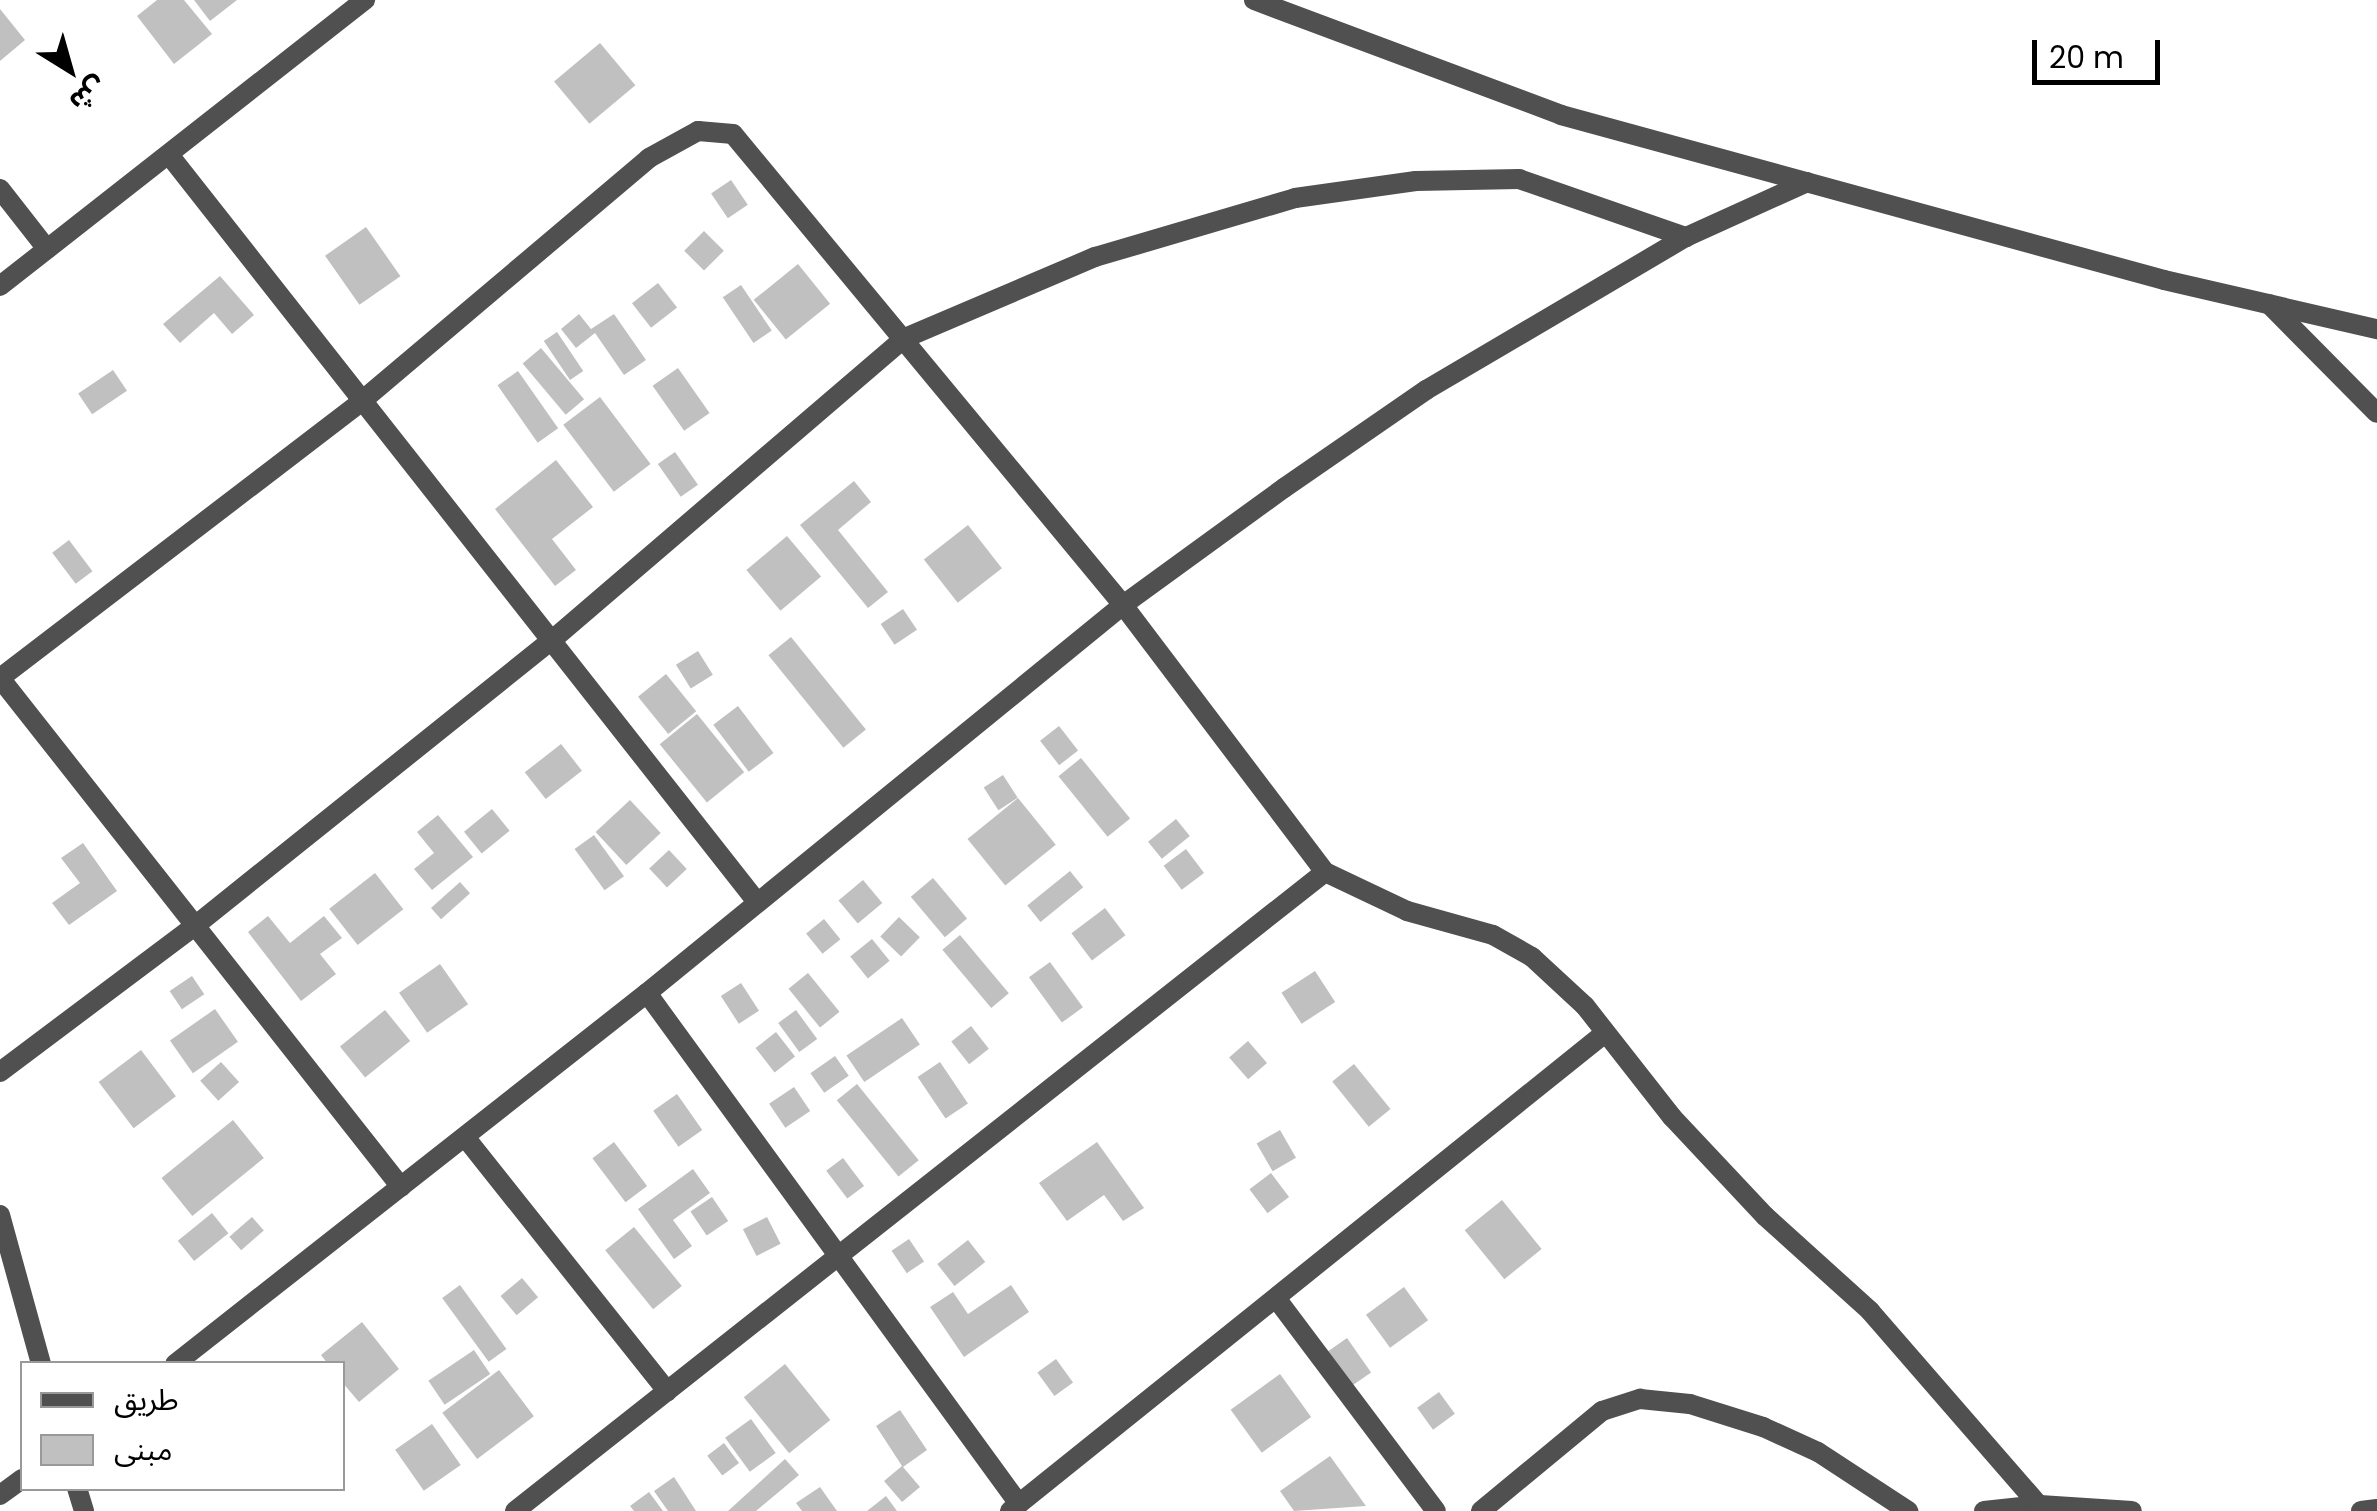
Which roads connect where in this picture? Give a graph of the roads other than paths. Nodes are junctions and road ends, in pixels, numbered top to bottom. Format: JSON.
{"nodes":[{"id":1,"x":364,"y":0,"type":"edge"},
{"id":2,"x":1254,"y":0,"type":"edge"},
{"id":3,"x":170,"y":156,"type":"junction"},
{"id":4,"x":1807,"y":182,"type":"junction"},
{"id":5,"x":0,"y":189,"type":"edge"},
{"id":6,"x":1686,"y":237,"type":"junction"},
{"id":7,"x":46,"y":249,"type":"junction"},
{"id":8,"x":0,"y":286,"type":"edge"},
{"id":9,"x":2268,"y":304,"type":"junction"},
{"id":10,"x":2377,"y":330,"type":"edge"},
{"id":11,"x":905,"y":338,"type":"junction"},
{"id":12,"x":362,"y":400,"type":"junction"},
{"id":13,"x":2377,"y":413,"type":"edge"},
{"id":14,"x":1123,"y":605,"type":"junction"},
{"id":15,"x":551,"y":640,"type":"junction"},
{"id":16,"x":1324,"y":872,"type":"junction"},
{"id":17,"x":757,"y":902,"type":"junction"},
{"id":18,"x":196,"y":925,"type":"junction"},
{"id":19,"x":647,"y":994,"type":"junction"},
{"id":20,"x":1606,"y":1033,"type":"junction"},
{"id":21,"x":0,"y":1072,"type":"edge"},
{"id":22,"x":465,"y":1137,"type":"junction"},
{"id":23,"x":401,"y":1187,"type":"junction"},
{"id":24,"x":0,"y":1215,"type":"edge"},
{"id":25,"x":838,"y":1257,"type":"junction"},
{"id":26,"x":1276,"y":1298,"type":"junction"},
{"id":27,"x":40,"y":1361,"type":"edge"},
{"id":28,"x":178,"y":1361,"type":"edge"},
{"id":29,"x":667,"y":1391,"type":"junction"},
{"id":30,"x":1014,"y":1508,"type":"edge"},
{"id":31,"x":2042,"y":1508,"type":"edge"},
{"id":32,"x":2377,"y":1508,"type":"edge"},
{"id":33,"x":515,"y":1511,"type":"edge"},
{"id":34,"x":1436,"y":1511,"type":"edge"},
{"id":35,"x":1481,"y":1511,"type":"edge"},
{"id":36,"x":1908,"y":1511,"type":"edge"},
{"id":37,"x":1984,"y":1511,"type":"edge"},
{"id":38,"x":2132,"y":1511,"type":"edge"},
{"id":39,"x":2362,"y":1511,"type":"edge"}],
"edges":[{"from":1,"to":3,"type":"street"},
{"from":2,"to":4,"type":"street"},
{"from":3,"to":7,"type":"street"},
{"from":3,"to":12,"type":"street"},
{"from":4,"to":6,"type":"street"},
{"from":4,"to":9,"type":"street"},
{"from":5,"to":7,"type":"street"},
{"from":6,"to":11,"type":"street"},
{"from":6,"to":14,"type":"street"},
{"from":7,"to":8,"type":"street"},
{"from":9,"to":10,"type":"street"},
{"from":9,"to":13,"type":"street"},
{"from":11,"to":12,"type":"street"},
{"from":11,"to":14,"type":"street"},
{"from":11,"to":15,"type":"street"},
{"from":12,"to":15,"type":"street"},
{"from":12,"to":18,"type":"street"},
{"from":14,"to":16,"type":"street"},
{"from":14,"to":17,"type":"street"},
{"from":15,"to":17,"type":"street"},
{"from":15,"to":18,"type":"street"},
{"from":16,"to":20,"type":"street"},
{"from":16,"to":25,"type":"street"},
{"from":17,"to":19,"type":"street"},
{"from":18,"to":21,"type":"street"},
{"from":18,"to":23,"type":"street"},
{"from":19,"to":22,"type":"street"},
{"from":19,"to":25,"type":"street"},
{"from":20,"to":26,"type":"street"},
{"from":20,"to":31,"type":"street"},
{"from":22,"to":23,"type":"street"},
{"from":22,"to":29,"type":"street"},
{"from":23,"to":28,"type":"street"},
{"from":24,"to":27,"type":"street"},
{"from":25,"to":29,"type":"street"},
{"from":25,"to":30,"type":"street"},
{"from":26,"to":30,"type":"street"},
{"from":26,"to":34,"type":"street"},
{"from":29,"to":33,"type":"street"},
{"from":31,"to":37,"type":"street"},
{"from":31,"to":38,"type":"street"},
{"from":32,"to":39,"type":"street"},
{"from":35,"to":36,"type":"street"}]}
